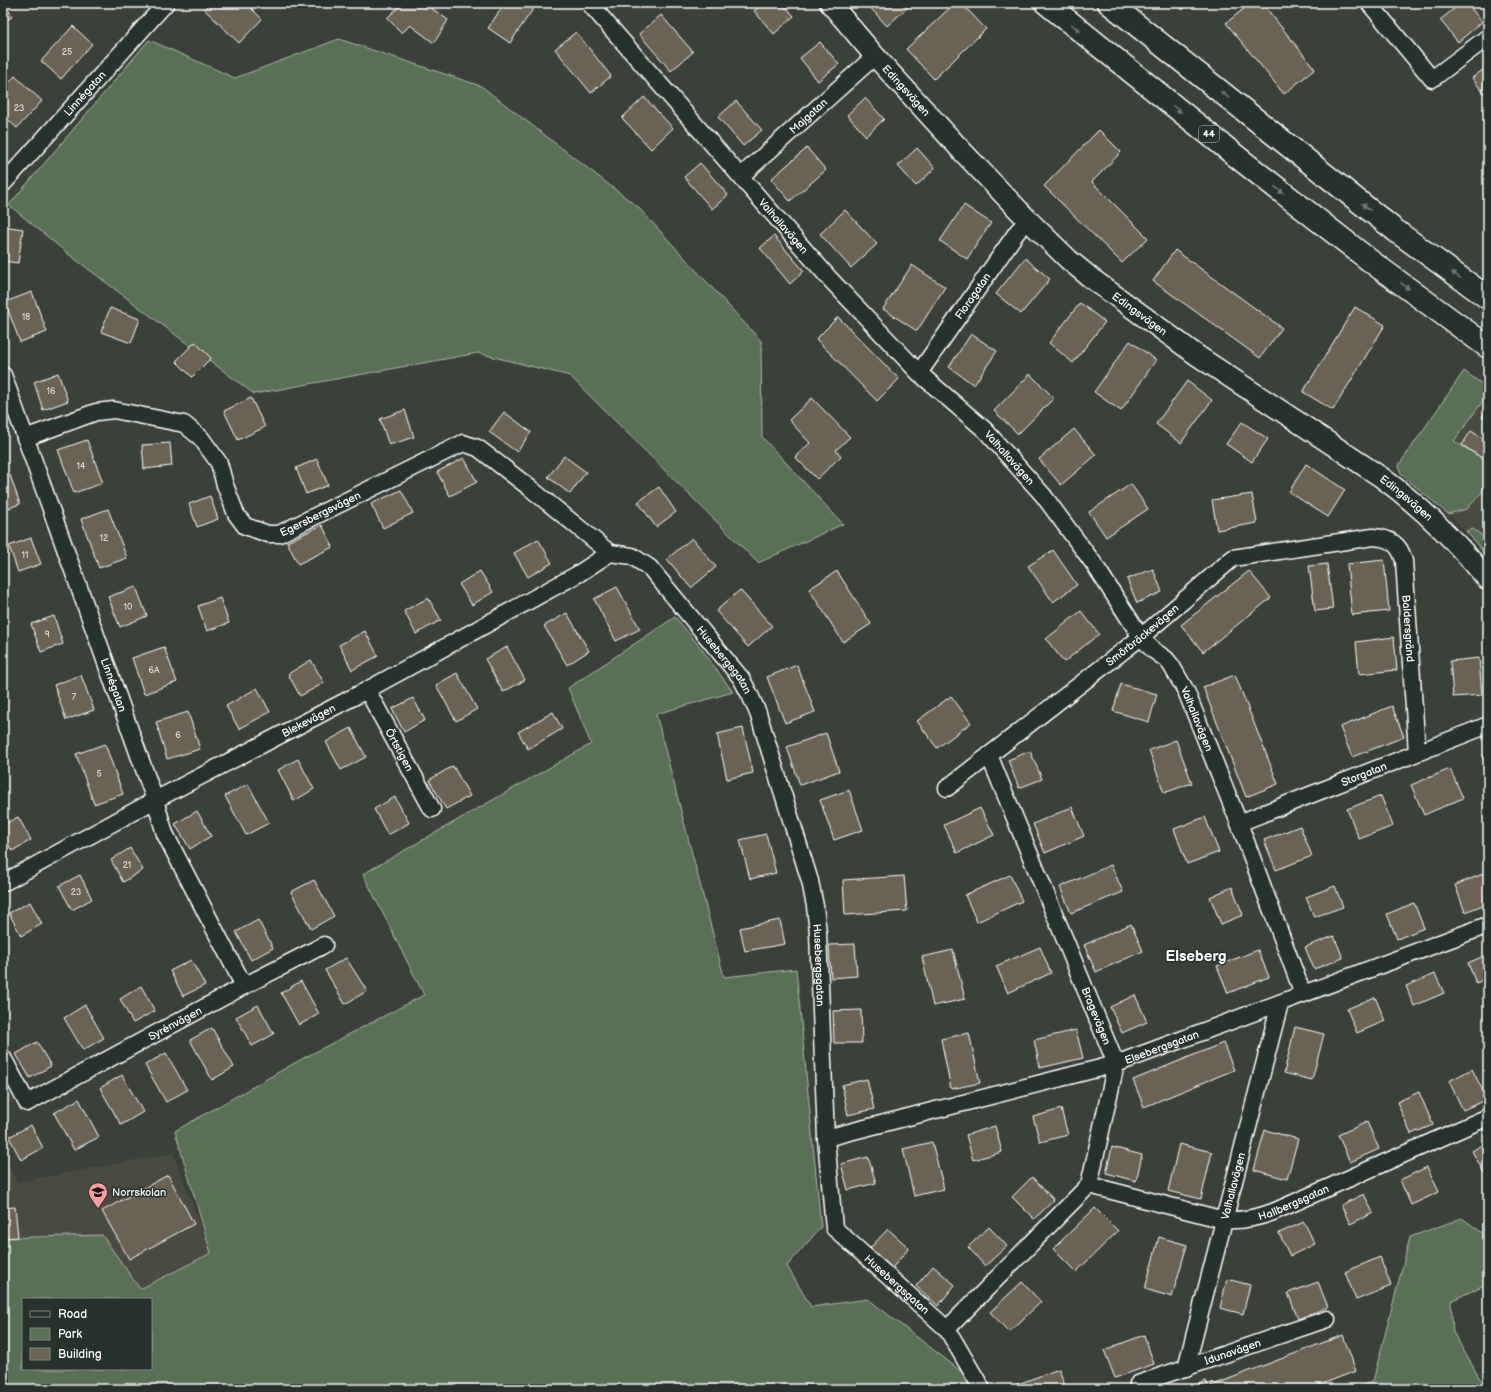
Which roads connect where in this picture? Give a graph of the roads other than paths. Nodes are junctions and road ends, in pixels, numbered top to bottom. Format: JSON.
{"nodes":[{"id":1,"x":166,"y":3,"type":"edge"},
{"id":2,"x":589,"y":3,"type":"edge"},
{"id":3,"x":830,"y":3,"type":"edge"},
{"id":4,"x":1046,"y":3,"type":"edge"},
{"id":5,"x":1109,"y":3,"type":"edge"},
{"id":6,"x":1369,"y":3,"type":"edge"},
{"id":7,"x":1488,"y":37,"type":"edge"},
{"id":8,"x":876,"y":56,"type":"junction"},
{"id":9,"x":741,"y":176,"type":"junction"},
{"id":10,"x":3,"y":184,"type":"edge"},
{"id":11,"x":1028,"y":220,"type":"junction"},
{"id":12,"x":1488,"y":298,"type":"edge"},
{"id":13,"x":1488,"y":347,"type":"edge"},
{"id":14,"x":919,"y":373,"type":"junction"},
{"id":15,"x":3,"y":375,"type":"edge"},
{"id":16,"x":25,"y":438,"type":"junction"},
{"id":17,"x":1361,"y":538,"type":"joint"},
{"id":18,"x":610,"y":553,"type":"junction"},
{"id":19,"x":1488,"y":580,"type":"edge"},
{"id":20,"x":1141,"y":636,"type":"junction"},
{"id":21,"x":367,"y":690,"type":"junction"},
{"id":22,"x":1488,"y":725,"type":"edge"},
{"id":23,"x":1417,"y":752,"type":"junction"},
{"id":24,"x":989,"y":755,"type":"junction"},
{"id":25,"x":947,"y":788,"type":"dead end"},
{"id":26,"x":155,"y":800,"type":"junction"},
{"id":27,"x":432,"y":809,"type":"dead end"},
{"id":28,"x":1239,"y":823,"type":"junction"},
{"id":29,"x":3,"y":883,"type":"edge"},
{"id":30,"x":1488,"y":925,"type":"edge"},
{"id":31,"x":324,"y":945,"type":"dead end"},
{"id":32,"x":244,"y":986,"type":"junction"},
{"id":33,"x":1303,"y":994,"type":"junction"},
{"id":34,"x":1280,"y":1003,"type":"junction"},
{"id":35,"x":3,"y":1058,"type":"edge"},
{"id":36,"x":1116,"y":1064,"type":"junction"},
{"id":37,"x":1488,"y":1117,"type":"edge"},
{"id":38,"x":826,"y":1138,"type":"junction"},
{"id":39,"x":1089,"y":1185,"type":"junction"},
{"id":40,"x":1224,"y":1220,"type":"junction"},
{"id":41,"x":1327,"y":1319,"type":"dead end"},
{"id":42,"x":947,"y":1329,"type":"junction"},
{"id":43,"x":1186,"y":1368,"type":"junction"},
{"id":44,"x":1138,"y":1384,"type":"dead end"},
{"id":45,"x":982,"y":1389,"type":"edge"}],
"edges":[{"from":1,"to":10,"type":"street","name":"Linnégatan"},
{"from":2,"to":9,"type":"street","name":"Valhallavägen"},
{"from":3,"to":8,"type":"street","name":"Edingsvägen"},
{"from":4,"to":13,"type":"highway","number":"44","one_way":true},
{"from":12,"to":5,"type":"highway","one_way":true},
{"from":6,"to":7,"type":"street"},
{"from":8,"to":9,"type":"street","name":"Majgatan"},
{"from":8,"to":11,"type":"street","name":"Edingsvägen"},
{"from":9,"to":14,"type":"street","name":"Valhallavägen"},
{"from":11,"to":14,"type":"street","name":"Floragatan"},
{"from":11,"to":19,"type":"street","name":"Edingsvägen"},
{"from":14,"to":20,"type":"street","name":"Valhallavägen"},
{"from":15,"to":16,"type":"street","name":"Linnégatan"},
{"from":16,"to":18,"type":"street","name":"Egersbergsvägen"},
{"from":16,"to":26,"type":"street","name":"Linnégatan"},
{"from":17,"to":20,"type":"street","name":"Smörbräckevägen"},
{"from":17,"to":23,"type":"street","name":"Baldersgränd"},
{"from":18,"to":21,"type":"street","name":"Blekevägen"},
{"from":18,"to":38,"type":"street","name":"Husebergsgatan"},
{"from":20,"to":24,"type":"street","name":"Smörbräckevägen"},
{"from":20,"to":28,"type":"street","name":"Valhallavägen"},
{"from":21,"to":26,"type":"street","name":"Blekevägen"},
{"from":21,"to":27,"type":"street","name":"Örtstigen"},
{"from":22,"to":23,"type":"street","name":"Storgatan"},
{"from":23,"to":28,"type":"street","name":"Storgatan"},
{"from":24,"to":25,"type":"street","name":"Smörbräckevägen"},
{"from":24,"to":36,"type":"street","name":"Bragevägen"},
{"from":26,"to":29,"type":"street","name":"Blekevägen"},
{"from":26,"to":32,"type":"street","name":"Linnégatan"},
{"from":28,"to":33,"type":"street","name":"Valhallavägen"},
{"from":30,"to":33,"type":"street","name":"Elsebergsgatan"},
{"from":31,"to":32,"type":"street","name":"Syrénvägen"},
{"from":32,"to":35,"type":"street","name":"Syrénvägen"},
{"from":33,"to":34,"type":"street","name":"Elsebergsgatan"},
{"from":34,"to":36,"type":"street","name":"Elsebergsgatan"},
{"from":34,"to":40,"type":"street","name":"Valhallavägen"},
{"from":36,"to":38,"type":"street","name":"Elsebergsgatan"},
{"from":36,"to":39,"type":"street"},
{"from":37,"to":40,"type":"street","name":"Hallbergsgatan"},
{"from":38,"to":42,"type":"street","name":"Husebergsgatan"},
{"from":39,"to":40,"type":"street","name":"Hallbergsgatan"},
{"from":39,"to":42,"type":"street"},
{"from":40,"to":43,"type":"street","name":"Valhallavägen"},
{"from":41,"to":43,"type":"street","name":"Idunavägen"},
{"from":42,"to":45,"type":"street","name":"Husebergsgatan"},
{"from":43,"to":44,"type":"street","name":"Idunavägen"}]}
